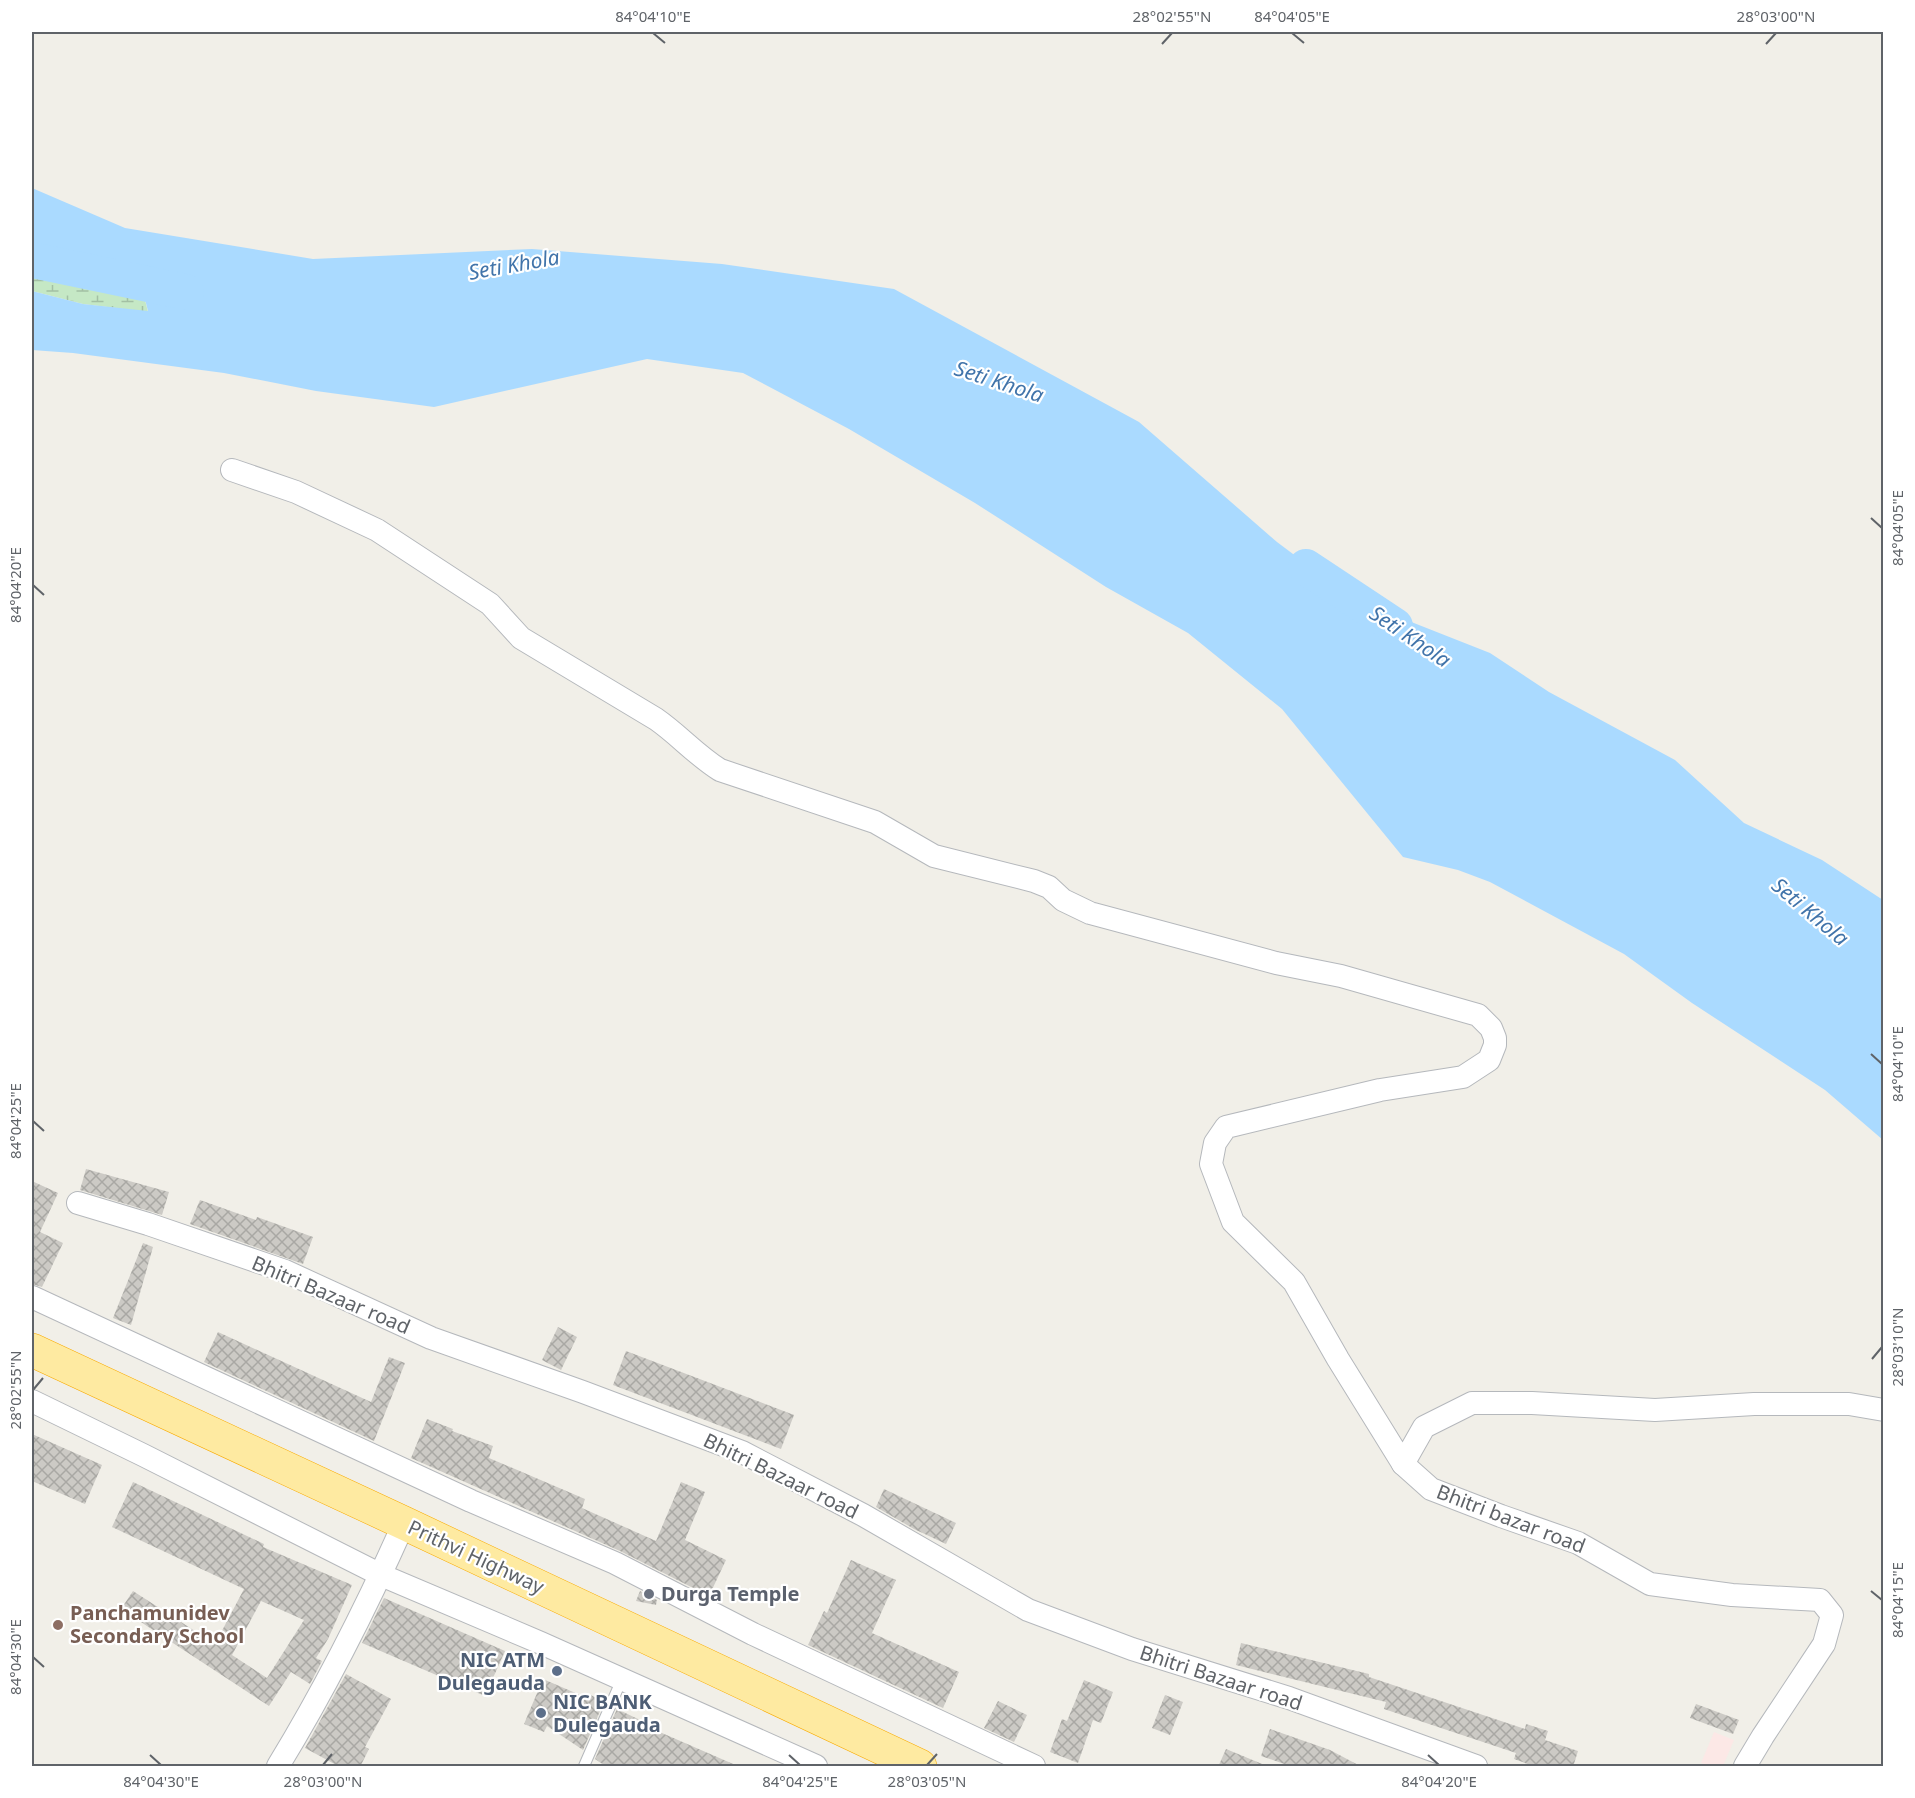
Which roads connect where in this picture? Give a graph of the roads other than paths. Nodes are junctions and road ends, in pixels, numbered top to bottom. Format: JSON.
{"nodes":[{"id":1,"x":232,"y":470,"type":"dead end"},
{"id":2,"x":78,"y":1203,"type":"dead end"},
{"id":3,"x":32,"y":1297,"type":"edge"},
{"id":4,"x":32,"y":1350,"type":"edge"},
{"id":5,"x":32,"y":1401,"type":"edge"},
{"id":6,"x":1884,"y":1410,"type":"edge"},
{"id":7,"x":1403,"y":1464,"type":"junction"},
{"id":8,"x":404,"y":1523,"type":"junction"},
{"id":9,"x":381,"y":1575,"type":"junction"},
{"id":10,"x":622,"y":1679,"type":"junction"},
{"id":11,"x":278,"y":1767,"type":"edge"},
{"id":12,"x":584,"y":1767,"type":"edge"},
{"id":13,"x":816,"y":1767,"type":"edge"},
{"id":14,"x":920,"y":1767,"type":"edge"},
{"id":15,"x":1034,"y":1767,"type":"edge"},
{"id":16,"x":1476,"y":1767,"type":"edge"},
{"id":17,"x":1745,"y":1767,"type":"edge"}],
"edges":[{"from":1,"to":7,"type":"street"},
{"from":2,"to":16,"type":"street","name":"Bhitri Bazaar road"},
{"from":3,"to":15,"type":"street"},
{"from":4,"to":8,"type":"highway","name":"Prithvi Highway"},
{"from":5,"to":9,"type":"street"},
{"from":6,"to":7,"type":"street"},
{"from":7,"to":17,"type":"street","name":"Bhitri bazar road"},
{"from":8,"to":9,"type":"street"},
{"from":8,"to":14,"type":"highway","name":"Prithvi Highway"},
{"from":9,"to":10,"type":"street"},
{"from":9,"to":11,"type":"street"},
{"from":10,"to":12,"type":"lane"},
{"from":10,"to":13,"type":"street"}]}
